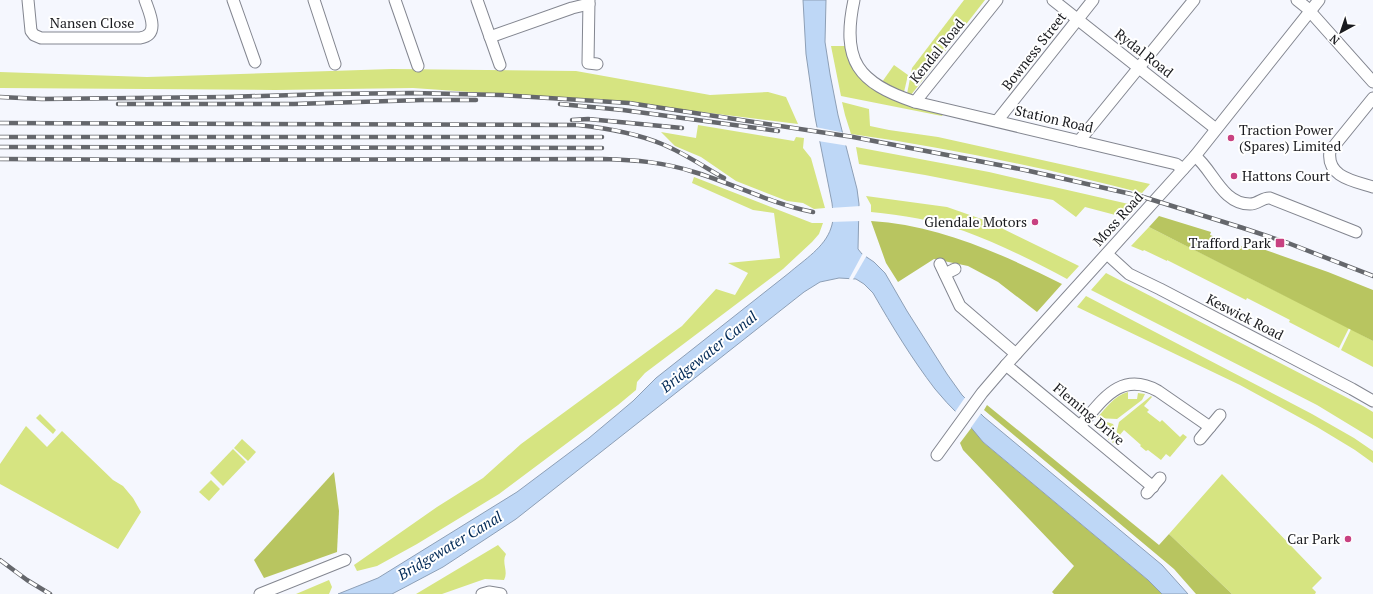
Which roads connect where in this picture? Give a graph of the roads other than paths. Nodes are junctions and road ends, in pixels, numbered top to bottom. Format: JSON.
{"nodes":[{"id":1,"x":28,"y":0,"type":"edge"},
{"id":2,"x":145,"y":0,"type":"edge"},
{"id":3,"x":233,"y":0,"type":"edge"},
{"id":4,"x":314,"y":0,"type":"edge"},
{"id":5,"x":395,"y":0,"type":"edge"},
{"id":6,"x":477,"y":0,"type":"edge"},
{"id":7,"x":854,"y":0,"type":"edge"},
{"id":8,"x":996,"y":0,"type":"edge"},
{"id":9,"x":1053,"y":0,"type":"edge"},
{"id":10,"x":1093,"y":0,"type":"edge"},
{"id":11,"x":1194,"y":0,"type":"edge"},
{"id":12,"x":1297,"y":0,"type":"edge"},
{"id":13,"x":1319,"y":0,"type":"edge"},
{"id":14,"x":589,"y":2,"type":"edge"},
{"id":15,"x":1310,"y":12,"type":"junction"},
{"id":16,"x":1078,"y":19,"type":"junction"},
{"id":17,"x":490,"y":37,"type":"junction"},
{"id":18,"x":254,"y":62,"type":"dead end"},
{"id":19,"x":335,"y":64,"type":"dead end"},
{"id":20,"x":597,"y":64,"type":"dead end"},
{"id":21,"x":500,"y":65,"type":"dead end"},
{"id":22,"x":418,"y":66,"type":"dead end"},
{"id":23,"x":1140,"y":68,"type":"junction"},
{"id":24,"x":1373,"y":82,"type":"edge"},
{"id":25,"x":1373,"y":98,"type":"edge"},
{"id":26,"x":915,"y":102,"type":"junction"},
{"id":27,"x":998,"y":121,"type":"junction"},
{"id":28,"x":1216,"y":129,"type":"junction"},
{"id":29,"x":1079,"y":141,"type":"junction"},
{"id":30,"x":1195,"y":156,"type":"junction"},
{"id":31,"x":1183,"y":169,"type":"junction"},
{"id":32,"x":1373,"y":187,"type":"edge"},
{"id":33,"x":1356,"y":232,"type":"dead end"},
{"id":34,"x":1107,"y":254,"type":"junction"},
{"id":35,"x":940,"y":264,"type":"dead end"},
{"id":36,"x":1016,"y":354,"type":"junction"},
{"id":37,"x":1006,"y":365,"type":"junction"},
{"id":38,"x":1373,"y":402,"type":"edge"},
{"id":39,"x":1220,"y":415,"type":"dead end"},
{"id":40,"x":1080,"y":426,"type":"junction"},
{"id":41,"x":1210,"y":427,"type":"junction"},
{"id":42,"x":1200,"y":439,"type":"dead end"},
{"id":43,"x":937,"y":455,"type":"dead end"},
{"id":44,"x":1160,"y":478,"type":"dead end"},
{"id":45,"x":345,"y":560,"type":"dead end"},
{"id":46,"x":260,"y":594,"type":"edge"},
{"id":47,"x":482,"y":594,"type":"edge"},
{"id":48,"x":501,"y":594,"type":"edge"}],
"edges":[{"from":1,"to":2,"type":"street","name":"Nansen Close"},
{"from":3,"to":18,"type":"street"},
{"from":4,"to":19,"type":"street"},
{"from":5,"to":22,"type":"street"},
{"from":6,"to":17,"type":"street"},
{"from":7,"to":26,"type":"street","name":"Station Road"},
{"from":8,"to":26,"type":"street","name":"Kendal Road"},
{"from":9,"to":16,"type":"street","name":"Rydal Road"},
{"from":10,"to":16,"type":"street","name":"Bowness Street"},
{"from":11,"to":23,"type":"street"},
{"from":12,"to":15,"type":"street"},
{"from":13,"to":15,"type":"street","name":"Moss Road"},
{"from":14,"to":17,"type":"street"},
{"from":14,"to":20,"type":"street"},
{"from":15,"to":24,"type":"street"},
{"from":15,"to":28,"type":"street","name":"Moss Road"},
{"from":16,"to":23,"type":"street","name":"Rydal Road"},
{"from":16,"to":27,"type":"street","name":"Bowness Street"},
{"from":17,"to":21,"type":"street"},
{"from":23,"to":28,"type":"street","name":"Rydal Road"},
{"from":23,"to":29,"type":"street"},
{"from":25,"to":32,"type":"street"},
{"from":26,"to":27,"type":"street","name":"Station Road"},
{"from":27,"to":29,"type":"street","name":"Station Road"},
{"from":28,"to":30,"type":"street","name":"Moss Road"},
{"from":29,"to":31,"type":"street","name":"Station Road"},
{"from":30,"to":31,"type":"street","name":"Moss Road"},
{"from":30,"to":33,"type":"street"},
{"from":31,"to":34,"type":"street","name":"Moss Road"},
{"from":34,"to":36,"type":"street","name":"Moss Road"},
{"from":34,"to":38,"type":"street","name":"Keswick Road"},
{"from":35,"to":36,"type":"street"},
{"from":36,"to":37,"type":"street","name":"Moss Road"},
{"from":37,"to":40,"type":"street","name":"Fleming Drive"},
{"from":37,"to":43,"type":"street","name":"Moss Road"},
{"from":39,"to":41,"type":"street"},
{"from":40,"to":41,"type":"street"},
{"from":40,"to":44,"type":"street","name":"Fleming Drive"},
{"from":41,"to":42,"type":"street"},
{"from":45,"to":46,"type":"street"},
{"from":47,"to":48,"type":"street"}]}
